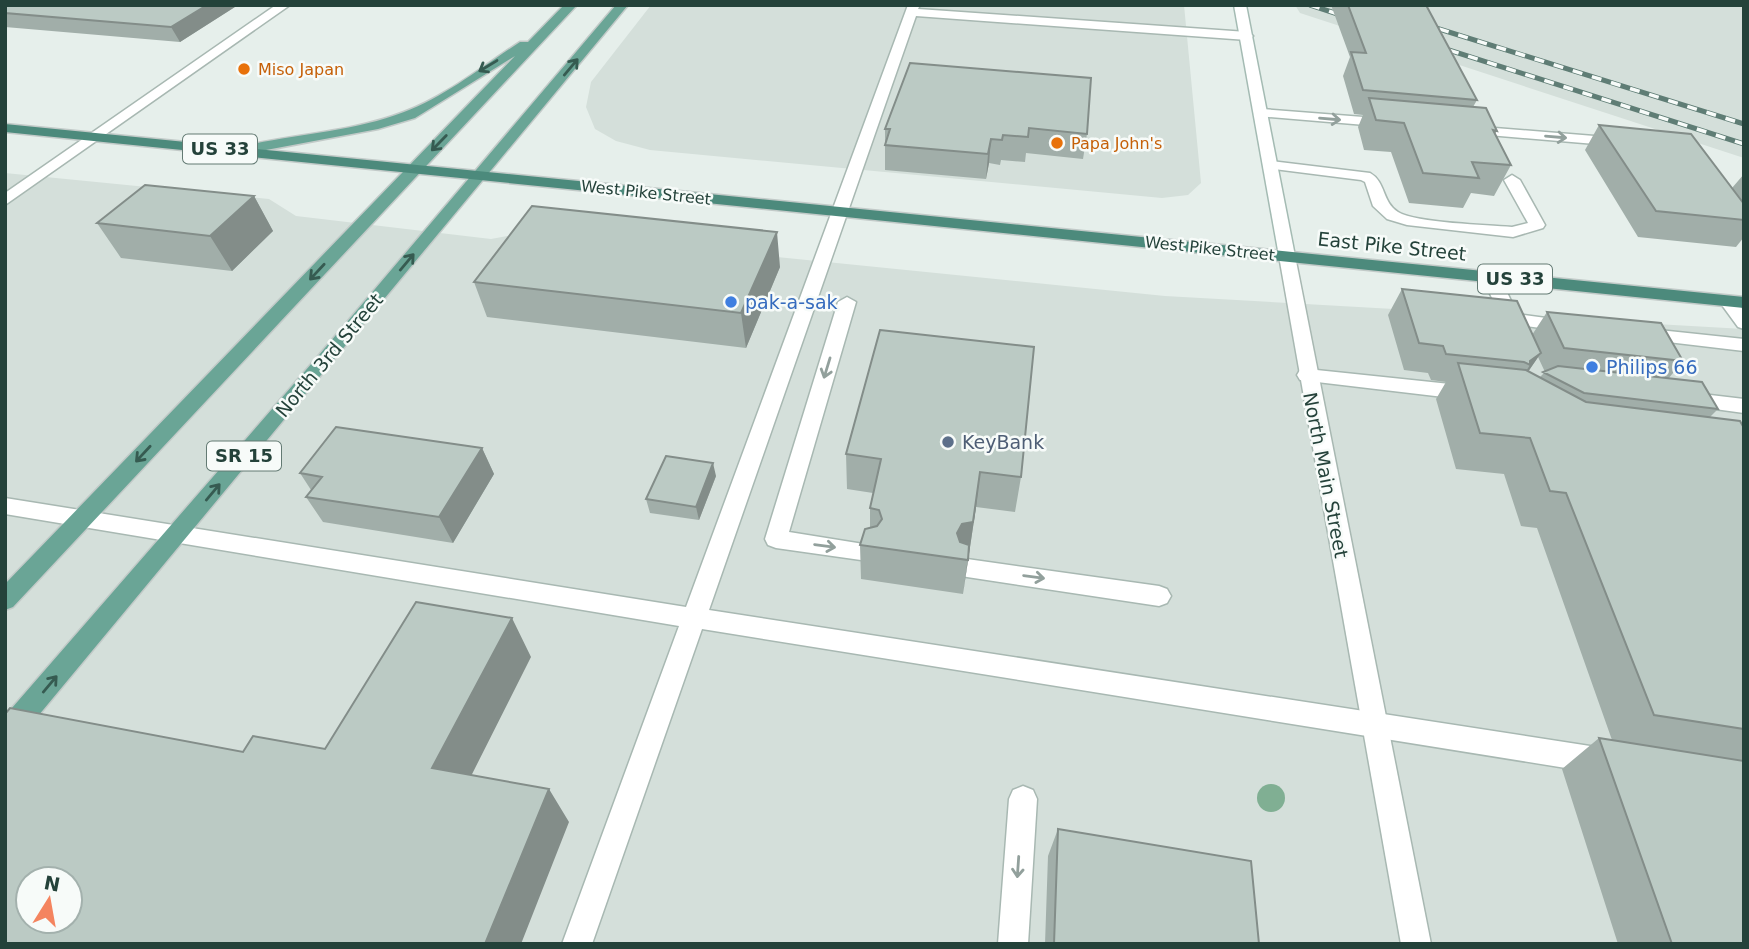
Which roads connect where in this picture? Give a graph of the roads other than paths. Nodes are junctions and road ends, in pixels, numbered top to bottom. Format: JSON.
{"nodes":[{"id":1,"x":284,"y":5,"type":"edge"},
{"id":2,"x":571,"y":5,"type":"edge"},
{"id":3,"x":622,"y":5,"type":"edge"},
{"id":4,"x":1240,"y":5,"type":"edge"},
{"id":5,"x":913,"y":9,"type":"edge"},
{"id":6,"x":547,"y":31,"type":"junction"},
{"id":7,"x":1247,"y":36,"type":"junction"},
{"id":8,"x":1262,"y":113,"type":"junction"},
{"id":9,"x":1408,"y":125,"type":"edge"},
{"id":10,"x":5,"y":128,"type":"edge"},
{"id":11,"x":1448,"y":128,"type":"edge"},
{"id":12,"x":96,"y":137,"type":"junction"},
{"id":13,"x":1638,"y":144,"type":"edge"},
{"id":14,"x":240,"y":151,"type":"junction"},
{"id":15,"x":1271,"y":165,"type":"junction"},
{"id":16,"x":414,"y":169,"type":"junction"},
{"id":17,"x":479,"y":175,"type":"junction"},
{"id":18,"x":1512,"y":180,"type":"edge"},
{"id":19,"x":5,"y":200,"type":"edge"},
{"id":20,"x":841,"y":211,"type":"junction"},
{"id":21,"x":1287,"y":256,"type":"junction"},
{"id":22,"x":1491,"y":277,"type":"junction"},
{"id":23,"x":847,"y":302,"type":"dead end"},
{"id":24,"x":1736,"y":302,"type":"edge"},
{"id":25,"x":1510,"y":319,"type":"junction"},
{"id":26,"x":1744,"y":323,"type":"edge"},
{"id":27,"x":1592,"y":328,"type":"edge"},
{"id":28,"x":1620,"y":331,"type":"edge"},
{"id":29,"x":1521,"y":345,"type":"edge"},
{"id":30,"x":1744,"y":345,"type":"edge"},
{"id":31,"x":1307,"y":375,"type":"junction"},
{"id":32,"x":1493,"y":396,"type":"edge"},
{"id":33,"x":1671,"y":397,"type":"edge"},
{"id":34,"x":1744,"y":406,"type":"edge"},
{"id":35,"x":5,"y":506,"type":"edge"},
{"id":36,"x":83,"y":518,"type":"junction"},
{"id":37,"x":178,"y":533,"type":"junction"},
{"id":38,"x":868,"y":552,"type":"edge"},
{"id":39,"x":967,"y":568,"type":"edge"},
{"id":40,"x":1159,"y":596,"type":"dead end"},
{"id":41,"x":5,"y":600,"type":"edge"},
{"id":42,"x":695,"y":617,"type":"junction"},
{"id":43,"x":1374,"y":724,"type":"junction"},
{"id":44,"x":5,"y":736,"type":"edge"},
{"id":45,"x":1626,"y":764,"type":"edge"},
{"id":46,"x":1023,"y":799,"type":"dead end"},
{"id":47,"x":577,"y":944,"type":"edge"},
{"id":48,"x":1013,"y":944,"type":"edge"},
{"id":49,"x":1416,"y":944,"type":"edge"}],
"edges":[{"from":1,"to":12,"type":"street"},
{"from":2,"to":6,"type":"main road"},
{"from":17,"to":3,"type":"main road","name":"North 3rd Street","number":"SR 15","one_way":true},
{"from":4,"to":7,"type":"street","name":"North Main Street"},
{"from":5,"to":7,"type":"street"},
{"from":5,"to":20,"type":"street"},
{"from":6,"to":14,"type":"main road","one_way":true},
{"from":6,"to":16,"type":"main road","one_way":true},
{"from":7,"to":8,"type":"street","name":"North Main Street"},
{"from":8,"to":9,"type":"street","one_way":true},
{"from":8,"to":15,"type":"street","name":"North Main Street"},
{"from":10,"to":12,"type":"highway","name":"West Pike Street","number":"US 33"},
{"from":11,"to":13,"type":"street","one_way":true},
{"from":12,"to":14,"type":"highway","name":"West Pike Street","number":"US 33"},
{"from":12,"to":19,"type":"street"},
{"from":14,"to":16,"type":"highway","name":"West Pike Street","number":"US 33"},
{"from":15,"to":18,"type":"street"},
{"from":15,"to":21,"type":"street","name":"North Main Street"},
{"from":16,"to":17,"type":"highway","name":"West Pike Street","number":"US 33"},
{"from":16,"to":36,"type":"main road","one_way":true},
{"from":17,"to":20,"type":"highway","name":"West Pike Street","number":"US 33"},
{"from":37,"to":17,"type":"main road","name":"North 3rd Street","number":"SR 15","one_way":true},
{"from":20,"to":21,"type":"highway","name":"West Pike Street","number":"US 33"},
{"from":20,"to":42,"type":"street"},
{"from":21,"to":22,"type":"highway","name":"East Pike Street","number":"US 33"},
{"from":21,"to":31,"type":"street","name":"North Main Street"},
{"from":22,"to":24,"type":"highway","name":"East Pike Street","number":"US 33"},
{"from":22,"to":25,"type":"street"},
{"from":23,"to":38,"type":"street","one_way":true},
{"from":24,"to":26,"type":"street"},
{"from":25,"to":27,"type":"street"},
{"from":25,"to":29,"type":"street"},
{"from":28,"to":30,"type":"street"},
{"from":31,"to":32,"type":"street"},
{"from":31,"to":43,"type":"street","name":"North Main Street"},
{"from":33,"to":34,"type":"street"},
{"from":35,"to":36,"type":"street"},
{"from":36,"to":37,"type":"street"},
{"from":36,"to":41,"type":"main road"},
{"from":37,"to":42,"type":"street"},
{"from":44,"to":37,"type":"main road","name":"North 3rd Street","number":"SR 15","one_way":true},
{"from":39,"to":40,"type":"street","one_way":true},
{"from":42,"to":43,"type":"street"},
{"from":42,"to":47,"type":"street"},
{"from":43,"to":45,"type":"street"},
{"from":43,"to":49,"type":"street","name":"North Main Street"},
{"from":46,"to":48,"type":"street","one_way":true}]}
